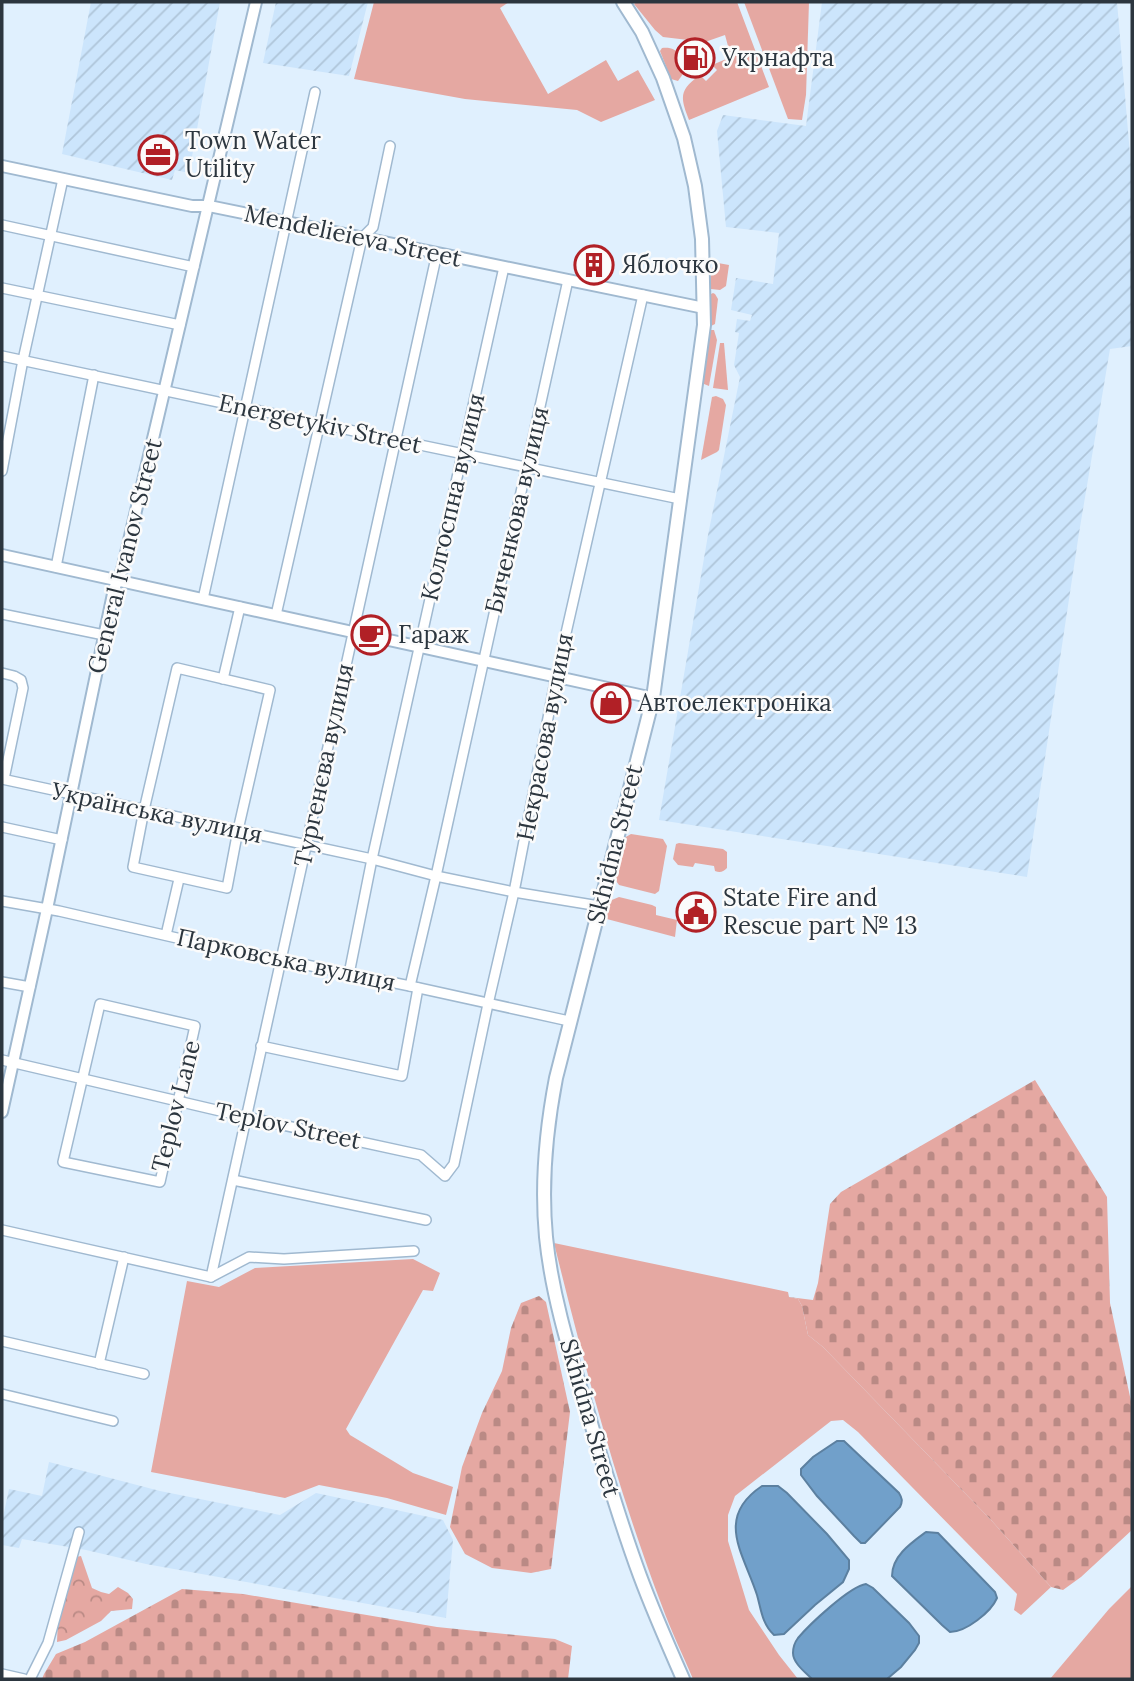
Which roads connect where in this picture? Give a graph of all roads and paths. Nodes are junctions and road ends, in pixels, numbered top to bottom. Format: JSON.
{"nodes":[{"id":1,"x":256,"y":2,"type":"edge"},
{"id":2,"x":624,"y":2,"type":"edge"},
{"id":3,"x":314,"y":92,"type":"dead end"},
{"id":4,"x":390,"y":146,"type":"dead end"},
{"id":5,"x":2,"y":166,"type":"edge"},
{"id":6,"x":63,"y":179,"type":"junction"},
{"id":7,"x":209,"y":206,"type":"junction"},
{"id":8,"x":287,"y":223,"type":"junction"},
{"id":9,"x":2,"y":225,"type":"edge"},
{"id":10,"x":51,"y":236,"type":"junction"},
{"id":11,"x":362,"y":238,"type":"junction"},
{"id":12,"x":437,"y":253,"type":"junction"},
{"id":13,"x":194,"y":267,"type":"junction"},
{"id":14,"x":504,"y":267,"type":"junction"},
{"id":15,"x":568,"y":280,"type":"junction"},
{"id":16,"x":2,"y":288,"type":"edge"},
{"id":17,"x":38,"y":295,"type":"junction"},
{"id":18,"x":643,"y":295,"type":"junction"},
{"id":19,"x":704,"y":308,"type":"junction"},
{"id":20,"x":180,"y":325,"type":"junction"},
{"id":21,"x":2,"y":356,"type":"edge"},
{"id":22,"x":23,"y":360,"type":"junction"},
{"id":23,"x":94,"y":375,"type":"junction"},
{"id":24,"x":165,"y":390,"type":"junction"},
{"id":25,"x":246,"y":408,"type":"junction"},
{"id":26,"x":318,"y":424,"type":"junction"},
{"id":27,"x":396,"y":440,"type":"junction"},
{"id":28,"x":463,"y":455,"type":"junction"},
{"id":29,"x":527,"y":467,"type":"junction"},
{"id":30,"x":2,"y":471,"type":"edge"},
{"id":31,"x":600,"y":483,"type":"junction"},
{"id":32,"x":680,"y":499,"type":"junction"},
{"id":33,"x":2,"y":555,"type":"edge"},
{"id":34,"x":56,"y":567,"type":"junction"},
{"id":35,"x":118,"y":580,"type":"junction"},
{"id":36,"x":203,"y":599,"type":"junction"},
{"id":37,"x":240,"y":607,"type":"junction"},
{"id":38,"x":2,"y":614,"type":"edge"},
{"id":39,"x":276,"y":615,"type":"junction"},
{"id":40,"x":353,"y":632,"type":"junction"},
{"id":41,"x":104,"y":635,"type":"junction"},
{"id":42,"x":420,"y":647,"type":"junction"},
{"id":43,"x":483,"y":661,"type":"junction"},
{"id":44,"x":2,"y":673,"type":"edge"},
{"id":45,"x":555,"y":677,"type":"junction"},
{"id":46,"x":223,"y":679,"type":"junction"},
{"id":47,"x":653,"y":698,"type":"junction"},
{"id":48,"x":3,"y":779,"type":"edge"},
{"id":49,"x":72,"y":794,"type":"junction"},
{"id":50,"x":144,"y":810,"type":"junction"},
{"id":51,"x":2,"y":827,"type":"edge"},
{"id":52,"x":238,"y":830,"type":"junction"},
{"id":53,"x":62,"y":841,"type":"junction"},
{"id":54,"x":306,"y":845,"type":"junction"},
{"id":55,"x":372,"y":859,"type":"junction"},
{"id":56,"x":436,"y":876,"type":"junction"},
{"id":57,"x":179,"y":879,"type":"junction"},
{"id":58,"x":514,"y":892,"type":"junction"},
{"id":59,"x":2,"y":901,"type":"edge"},
{"id":60,"x":599,"y":906,"type":"junction"},
{"id":61,"x":47,"y":909,"type":"junction"},
{"id":62,"x":166,"y":935,"type":"junction"},
{"id":63,"x":281,"y":960,"type":"junction"},
{"id":64,"x":349,"y":974,"type":"junction"},
{"id":65,"x":2,"y":982,"type":"edge"},
{"id":66,"x":30,"y":987,"type":"junction"},
{"id":67,"x":414,"y":987,"type":"junction"},
{"id":68,"x":488,"y":1004,"type":"junction"},
{"id":69,"x":569,"y":1021,"type":"junction"},
{"id":70,"x":261,"y":1046,"type":"junction"},
{"id":71,"x":7,"y":1061,"type":"edge"},
{"id":72,"x":82,"y":1080,"type":"junction"},
{"id":73,"x":178,"y":1102,"type":"junction"},
{"id":74,"x":2,"y":1112,"type":"edge"},
{"id":75,"x":246,"y":1117,"type":"junction"},
{"id":76,"x":445,"y":1176,"type":"joint"},
{"id":77,"x":233,"y":1180,"type":"junction"},
{"id":78,"x":426,"y":1220,"type":"dead end"},
{"id":79,"x":2,"y":1230,"type":"edge"},
{"id":80,"x":415,"y":1251,"type":"dead end"},
{"id":81,"x":124,"y":1257,"type":"junction"},
{"id":82,"x":211,"y":1277,"type":"junction"},
{"id":83,"x":2,"y":1341,"type":"edge"},
{"id":84,"x":99,"y":1364,"type":"junction"},
{"id":85,"x":144,"y":1374,"type":"dead end"},
{"id":86,"x":2,"y":1394,"type":"edge"},
{"id":87,"x":113,"y":1421,"type":"dead end"},
{"id":88,"x":79,"y":1532,"type":"dead end"},
{"id":89,"x":2,"y":1674,"type":"edge"},
{"id":90,"x":24,"y":1679,"type":"edge"},
{"id":91,"x":30,"y":1679,"type":"edge"},
{"id":92,"x":683,"y":1679,"type":"edge"}],
"edges":[{"from":1,"to":7,"type":"street","name":"General Ivanov Street"},
{"from":2,"to":19,"type":"main road","name":"Skhidna Street"},
{"from":3,"to":8,"type":"street"},
{"from":4,"to":11,"type":"street"},
{"from":5,"to":6,"type":"street","name":"Mendelieieva Street"},
{"from":6,"to":7,"type":"street","name":"Mendelieieva Street"},
{"from":6,"to":10,"type":"street"},
{"from":7,"to":8,"type":"street","name":"Mendelieieva Street"},
{"from":7,"to":13,"type":"street","name":"General Ivanov Street"},
{"from":8,"to":11,"type":"street","name":"Mendelieieva Street"},
{"from":8,"to":25,"type":"street"},
{"from":9,"to":10,"type":"street"},
{"from":10,"to":13,"type":"street"},
{"from":10,"to":17,"type":"street"},
{"from":11,"to":12,"type":"street","name":"Mendelieieva Street"},
{"from":11,"to":26,"type":"street"},
{"from":12,"to":14,"type":"street","name":"Mendelieieva Street"},
{"from":12,"to":27,"type":"street","name":"Тургенєва вулиця"},
{"from":13,"to":20,"type":"street","name":"General Ivanov Street"},
{"from":14,"to":15,"type":"street","name":"Mendelieieva Street"},
{"from":14,"to":28,"type":"street","name":"Колгоспна вулиця"},
{"from":15,"to":18,"type":"street","name":"Mendelieieva Street"},
{"from":15,"to":29,"type":"street","name":"Биченкова вулиця"},
{"from":16,"to":17,"type":"street"},
{"from":17,"to":20,"type":"street"},
{"from":17,"to":22,"type":"street"},
{"from":18,"to":19,"type":"street","name":"Mendelieieva Street"},
{"from":18,"to":31,"type":"street","name":"Некрасова вулиця"},
{"from":19,"to":32,"type":"main road","name":"Skhidna Street"},
{"from":20,"to":24,"type":"street","name":"General Ivanov Street"},
{"from":21,"to":22,"type":"street","name":"Energetykiv Street"},
{"from":22,"to":23,"type":"street","name":"Energetykiv Street"},
{"from":22,"to":30,"type":"street"},
{"from":23,"to":24,"type":"street","name":"Energetykiv Street"},
{"from":23,"to":34,"type":"street"},
{"from":24,"to":25,"type":"street","name":"Energetykiv Street"},
{"from":24,"to":35,"type":"street","name":"General Ivanov Street"},
{"from":25,"to":26,"type":"street","name":"Energetykiv Street"},
{"from":25,"to":36,"type":"street"},
{"from":26,"to":27,"type":"street","name":"Energetykiv Street"},
{"from":26,"to":39,"type":"street"},
{"from":27,"to":28,"type":"street","name":"Energetykiv Street"},
{"from":27,"to":40,"type":"street","name":"Тургенєва вулиця"},
{"from":28,"to":29,"type":"street","name":"Energetykiv Street"},
{"from":28,"to":42,"type":"street","name":"Колгоспна вулиця"},
{"from":29,"to":31,"type":"street","name":"Energetykiv Street"},
{"from":29,"to":43,"type":"street","name":"Биченкова вулиця"},
{"from":31,"to":32,"type":"street","name":"Energetykiv Street"},
{"from":31,"to":45,"type":"street","name":"Некрасова вулиця"},
{"from":32,"to":47,"type":"main road","name":"Skhidna Street"},
{"from":33,"to":34,"type":"street"},
{"from":34,"to":35,"type":"street"},
{"from":35,"to":36,"type":"street"},
{"from":35,"to":41,"type":"street","name":"General Ivanov Street"},
{"from":36,"to":37,"type":"street"},
{"from":37,"to":39,"type":"street"},
{"from":37,"to":46,"type":"street"},
{"from":38,"to":41,"type":"street"},
{"from":39,"to":40,"type":"street"},
{"from":40,"to":42,"type":"street"},
{"from":40,"to":54,"type":"street","name":"Тургенєва вулиця"},
{"from":41,"to":49,"type":"street","name":"General Ivanov Street"},
{"from":42,"to":43,"type":"street"},
{"from":42,"to":55,"type":"street","name":"Колгоспна вулиця"},
{"from":43,"to":45,"type":"street"},
{"from":43,"to":56,"type":"street","name":"Биченкова вулиця"},
{"from":44,"to":48,"type":"street"},
{"from":45,"to":47,"type":"street"},
{"from":45,"to":58,"type":"street","name":"Некрасова вулиця"},
{"from":46,"to":50,"type":"street"},
{"from":46,"to":52,"type":"street"},
{"from":47,"to":60,"type":"main road","name":"Skhidna Street"},
{"from":48,"to":49,"type":"street","name":"Українська вулиця"},
{"from":49,"to":50,"type":"street","name":"Українська вулиця"},
{"from":49,"to":53,"type":"street","name":"General Ivanov Street"},
{"from":50,"to":52,"type":"street","name":"Українська вулиця"},
{"from":50,"to":57,"type":"street"},
{"from":51,"to":53,"type":"street"},
{"from":52,"to":54,"type":"street","name":"Українська вулиця"},
{"from":52,"to":57,"type":"street"},
{"from":53,"to":61,"type":"street","name":"General Ivanov Street"},
{"from":54,"to":55,"type":"street","name":"Українська вулиця"},
{"from":54,"to":63,"type":"street","name":"Тургенєва вулиця"},
{"from":55,"to":56,"type":"street","name":"Українська вулиця"},
{"from":55,"to":64,"type":"street","name":"Колгоспна вулиця"},
{"from":56,"to":58,"type":"street","name":"Українська вулиця"},
{"from":56,"to":67,"type":"street","name":"Биченкова вулиця"},
{"from":57,"to":62,"type":"street"},
{"from":58,"to":60,"type":"street","name":"Українська вулиця"},
{"from":58,"to":68,"type":"street","name":"Некрасова вулиця"},
{"from":59,"to":61,"type":"street","name":"Парковська вулиця"},
{"from":60,"to":69,"type":"main road","name":"Skhidna Street"},
{"from":61,"to":62,"type":"street","name":"Парковська вулиця"},
{"from":61,"to":66,"type":"street","name":"General Ivanov Street"},
{"from":62,"to":63,"type":"street","name":"Парковська вулиця"},
{"from":63,"to":64,"type":"street","name":"Парковська вулиця"},
{"from":63,"to":70,"type":"street","name":"Тургенєва вулиця"},
{"from":64,"to":67,"type":"street","name":"Парковська вулиця"},
{"from":65,"to":66,"type":"street"},
{"from":66,"to":71,"type":"street","name":"General Ivanov Street"},
{"from":67,"to":68,"type":"street","name":"Парковська вулиця"},
{"from":67,"to":70,"type":"street","name":"Биченкова вулиця"},
{"from":68,"to":69,"type":"street","name":"Парковська вулиця"},
{"from":68,"to":76,"type":"street","name":"Некрасова вулиця"},
{"from":69,"to":92,"type":"main road","name":"Skhidna Street"},
{"from":70,"to":75,"type":"street","name":"Тургенєва вулиця"},
{"from":71,"to":72,"type":"street","name":"Teplov Street"},
{"from":71,"to":74,"type":"street","name":"General Ivanov Street"},
{"from":72,"to":73,"type":"street","name":"Teplov Street"},
{"from":72,"to":73,"type":"street","name":"Teplov Lane"},
{"from":72,"to":73,"type":"street","name":"Teplov Lane"},
{"from":73,"to":75,"type":"street","name":"Teplov Street"},
{"from":75,"to":76,"type":"street","name":"Teplov Street"},
{"from":75,"to":77,"type":"street","name":"Тургенєва вулиця"},
{"from":77,"to":78,"type":"street"},
{"from":77,"to":82,"type":"street","name":"Тургенєва вулиця"},
{"from":79,"to":81,"type":"street"},
{"from":80,"to":82,"type":"street"},
{"from":81,"to":82,"type":"street"},
{"from":81,"to":84,"type":"street"},
{"from":83,"to":84,"type":"street"},
{"from":84,"to":85,"type":"street"},
{"from":86,"to":87,"type":"street"},
{"from":88,"to":91,"type":"street"},
{"from":89,"to":90,"type":"street"}]}
